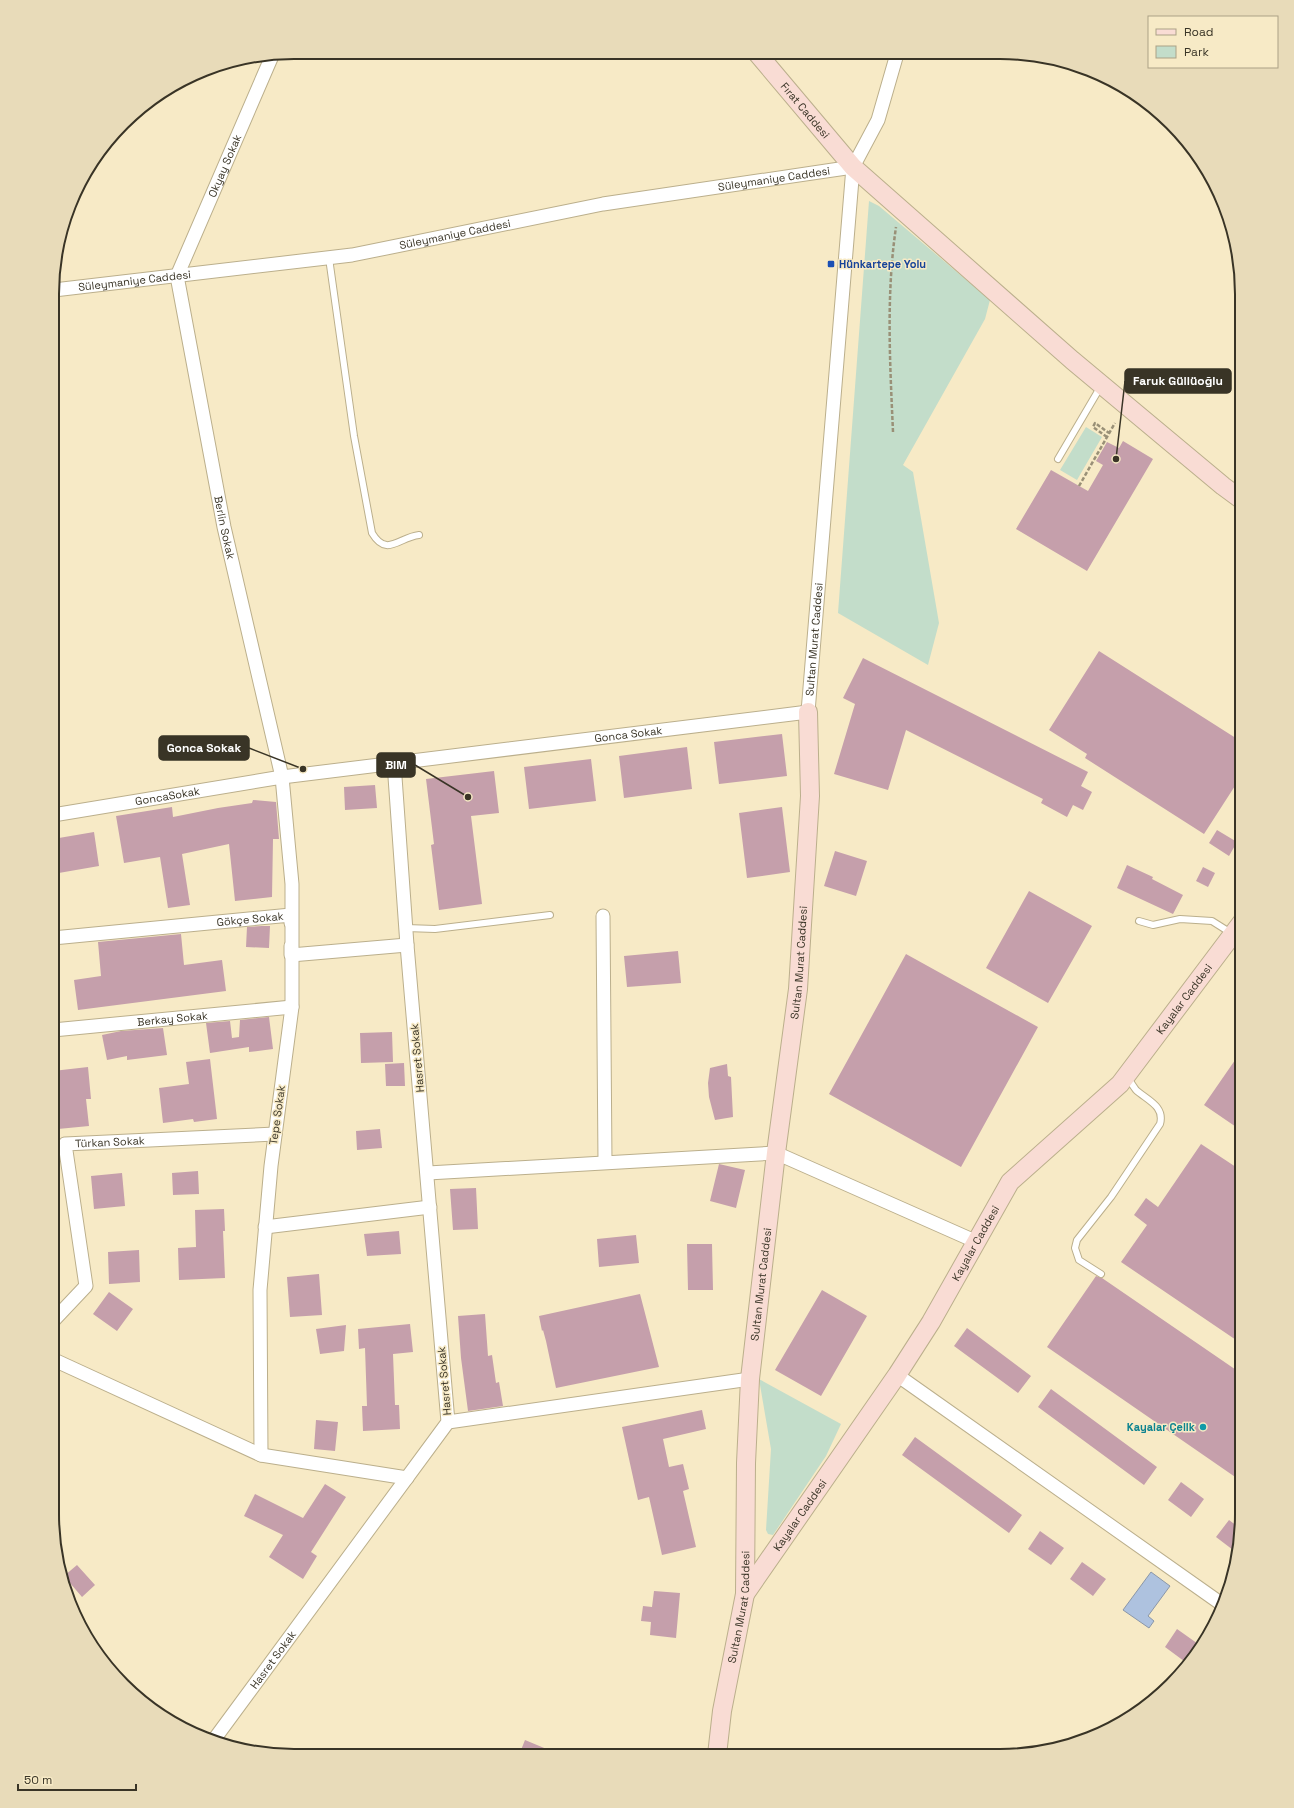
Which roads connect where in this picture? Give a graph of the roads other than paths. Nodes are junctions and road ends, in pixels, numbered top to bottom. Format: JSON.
{"nodes":[{"id":1,"x":761,"y":59,"type":"edge"},
{"id":2,"x":896,"y":59,"type":"edge"},
{"id":3,"x":270,"y":61,"type":"edge"},
{"id":4,"x":853,"y":167,"type":"junction"},
{"id":5,"x":329,"y":258,"type":"junction"},
{"id":6,"x":177,"y":276,"type":"junction"},
{"id":7,"x":59,"y":289,"type":"edge"},
{"id":8,"x":1102,"y":385,"type":"junction"},
{"id":9,"x":1058,"y":459,"type":"dead end"},
{"id":10,"x":1235,"y":494,"type":"edge"},
{"id":11,"x":420,"y":535,"type":"dead end"},
{"id":12,"x":808,"y":712,"type":"junction"},
{"id":13,"x":394,"y":763,"type":"junction"},
{"id":14,"x":282,"y":777,"type":"junction"},
{"id":15,"x":59,"y":814,"type":"edge"},
{"id":16,"x":291,"y":915,"type":"junction"},
{"id":17,"x":550,"y":915,"type":"dead end"},
{"id":18,"x":603,"y":916,"type":"dead end"},
{"id":19,"x":1139,"y":921,"type":"dead end"},
{"id":20,"x":1235,"y":927,"type":"edge"},
{"id":21,"x":406,"y":928,"type":"junction"},
{"id":22,"x":1235,"y":931,"type":"edge"},
{"id":23,"x":59,"y":937,"type":"edge"},
{"id":24,"x":407,"y":945,"type":"junction"},
{"id":25,"x":292,"y":1007,"type":"junction"},
{"id":26,"x":59,"y":1029,"type":"edge"},
{"id":27,"x":1126,"y":1076,"type":"junction"},
{"id":28,"x":275,"y":1134,"type":"junction"},
{"id":29,"x":776,"y":1153,"type":"junction"},
{"id":30,"x":605,"y":1162,"type":"junction"},
{"id":31,"x":428,"y":1173,"type":"junction"},
{"id":32,"x":430,"y":1207,"type":"junction"},
{"id":33,"x":265,"y":1227,"type":"junction"},
{"id":34,"x":977,"y":1242,"type":"junction"},
{"id":35,"x":1101,"y":1274,"type":"dead end"},
{"id":36,"x":59,"y":1315,"type":"edge"},
{"id":37,"x":59,"y":1362,"type":"edge"},
{"id":38,"x":897,"y":1375,"type":"junction"},
{"id":39,"x":750,"y":1379,"type":"junction"},
{"id":40,"x":448,"y":1422,"type":"junction"},
{"id":41,"x":261,"y":1454,"type":"junction"},
{"id":42,"x":407,"y":1478,"type":"junction"},
{"id":43,"x":745,"y":1594,"type":"junction"},
{"id":44,"x":1218,"y":1601,"type":"edge"},
{"id":45,"x":217,"y":1736,"type":"edge"},
{"id":46,"x":718,"y":1749,"type":"edge"}],
"edges":[{"from":1,"to":4,"type":"street","name":"Fırat Caddesi"},
{"from":2,"to":4,"type":"street"},
{"from":3,"to":6,"type":"street","name":"Okyay Sokak"},
{"from":4,"to":5,"type":"street","name":"Süleymaniye Caddesi"},
{"from":4,"to":8,"type":"street","name":"Fırat Caddesi"},
{"from":4,"to":12,"type":"street","name":"Sultan Murat Caddesi"},
{"from":5,"to":6,"type":"street","name":"Süleymaniye Caddesi"},
{"from":5,"to":11,"type":"lane"},
{"from":6,"to":7,"type":"street","name":"Süleymaniye Caddesi"},
{"from":6,"to":14,"type":"street","name":"Berlin Sokak"},
{"from":8,"to":9,"type":"lane"},
{"from":8,"to":10,"type":"street","name":"Fırat Caddesi"},
{"from":12,"to":13,"type":"street","name":"Gonca Sokak"},
{"from":12,"to":29,"type":"street","name":"Sultan Murat Caddesi"},
{"from":13,"to":14,"type":"street","name":"Gonca Sokak"},
{"from":13,"to":21,"type":"street","name":"Hasret Sokak"},
{"from":14,"to":15,"type":"street","name":"GoncaSokak"},
{"from":14,"to":16,"type":"street","name":"Tepe Sokak"},
{"from":16,"to":23,"type":"street","name":"Gökçe Sokak"},
{"from":16,"to":24,"type":"street","name":"Gökçe Sokak"},
{"from":16,"to":25,"type":"street","name":"Tepe Sokak"},
{"from":17,"to":21,"type":"lane"},
{"from":18,"to":30,"type":"street"},
{"from":19,"to":20,"type":"lane"},
{"from":21,"to":24,"type":"street","name":"Hasret Sokak"},
{"from":22,"to":27,"type":"street","name":"Kayalar Caddesi"},
{"from":24,"to":31,"type":"street","name":"Hasret Sokak"},
{"from":25,"to":26,"type":"street","name":"Berkay Sokak"},
{"from":25,"to":28,"type":"street","name":"Tepe Sokak"},
{"from":27,"to":34,"type":"street","name":"Kayalar Caddesi"},
{"from":27,"to":35,"type":"lane"},
{"from":28,"to":33,"type":"street","name":"Tepe Sokak"},
{"from":28,"to":36,"type":"street","name":"Türkan Sokak"},
{"from":29,"to":30,"type":"street"},
{"from":29,"to":34,"type":"street"},
{"from":29,"to":39,"type":"street","name":"Sultan Murat Caddesi"},
{"from":30,"to":31,"type":"street"},
{"from":31,"to":32,"type":"street","name":"Hasret Sokak"},
{"from":32,"to":33,"type":"street"},
{"from":32,"to":40,"type":"street","name":"Hasret Sokak"},
{"from":33,"to":41,"type":"street","name":"Tepe Sokak"},
{"from":34,"to":38,"type":"street","name":"Kayalar Caddesi"},
{"from":37,"to":41,"type":"street"},
{"from":38,"to":43,"type":"street","name":"Kayalar Caddesi"},
{"from":38,"to":44,"type":"street"},
{"from":39,"to":40,"type":"street"},
{"from":39,"to":43,"type":"street","name":"Sultan Murat Caddesi"},
{"from":40,"to":42,"type":"street","name":"Hasret Sokak"},
{"from":41,"to":42,"type":"street"},
{"from":42,"to":45,"type":"street","name":"Hasret Sokak"},
{"from":43,"to":46,"type":"street","name":"Sultan Murat Caddesi"}]}
